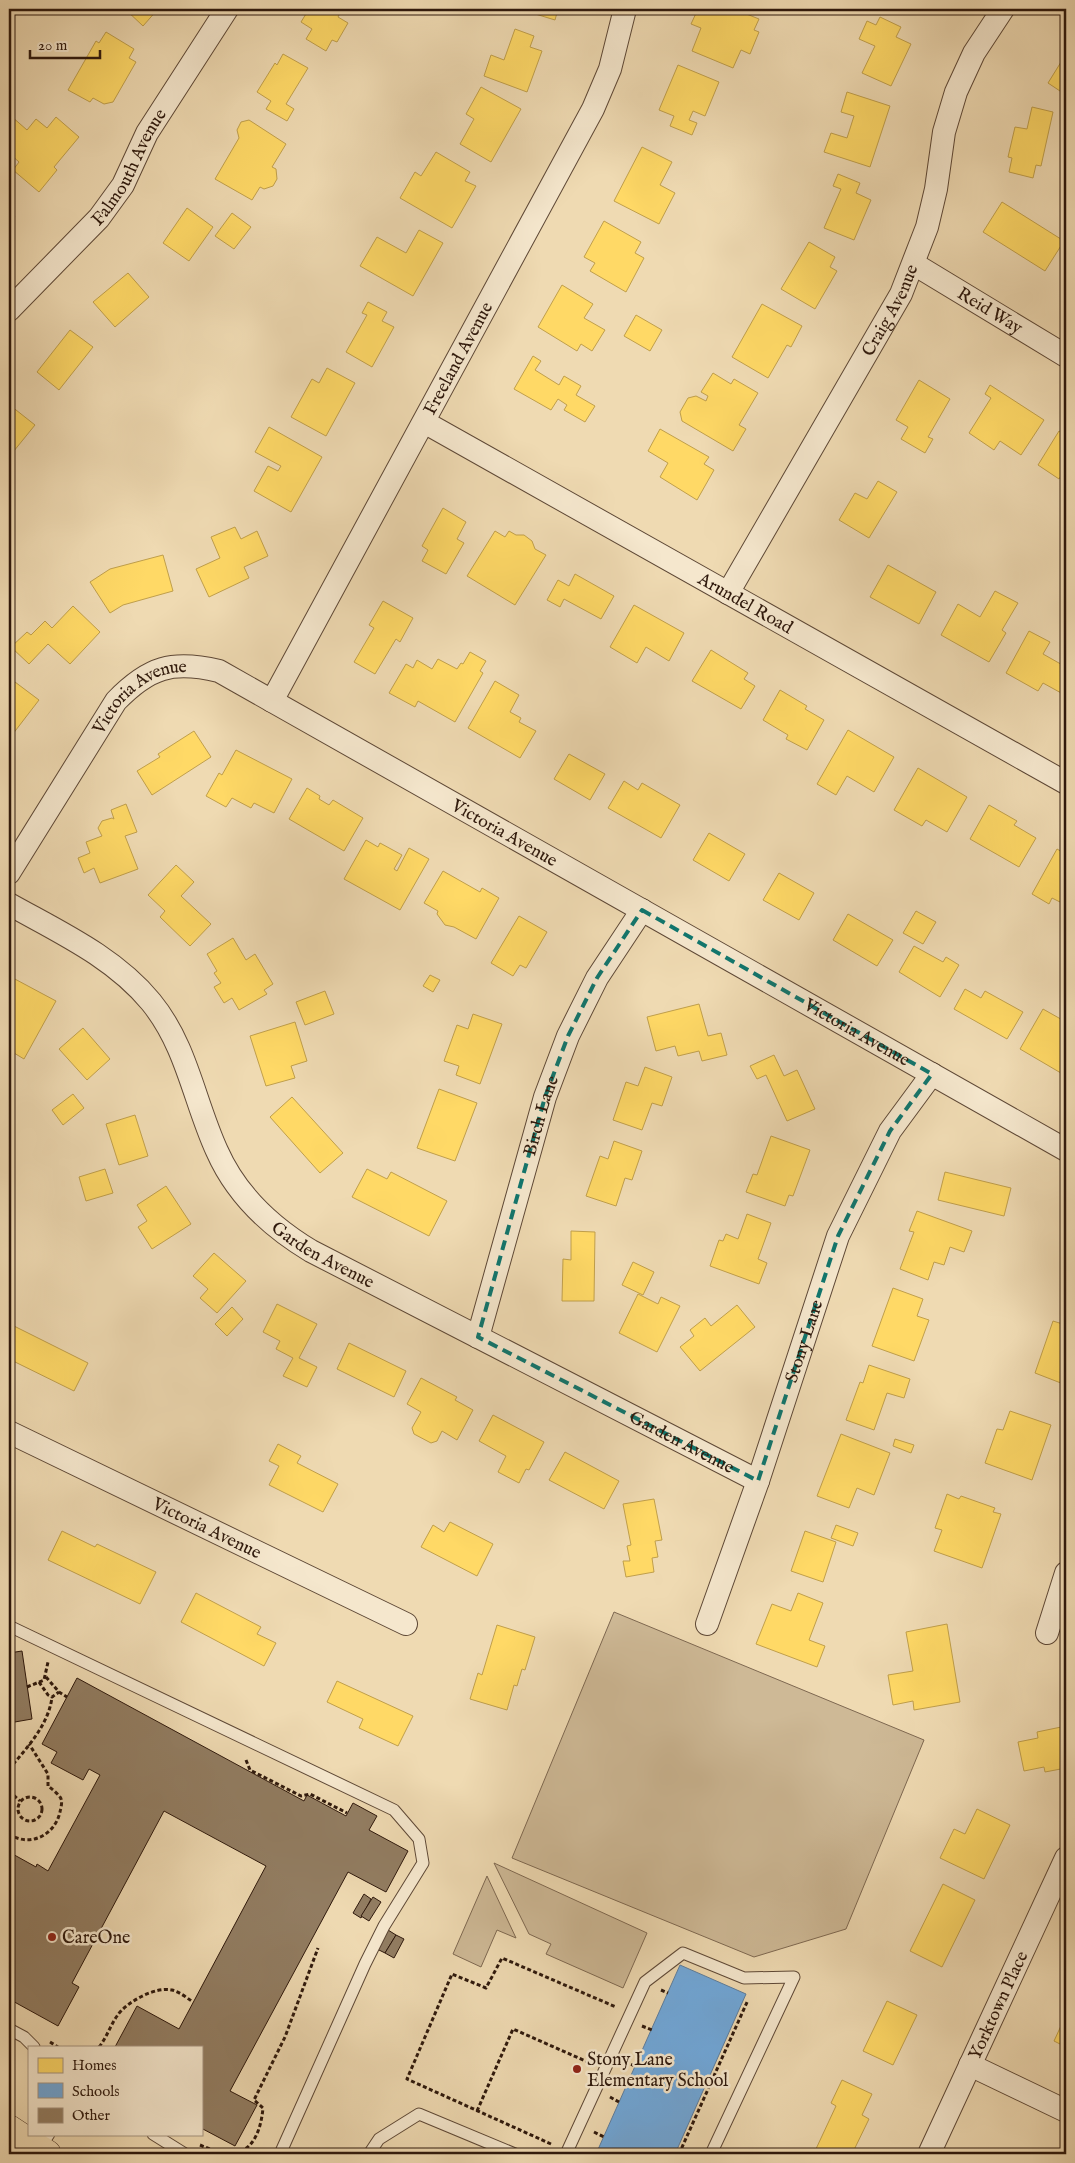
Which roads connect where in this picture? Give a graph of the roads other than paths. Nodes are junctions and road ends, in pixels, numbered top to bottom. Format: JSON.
{"nodes":[{"id":1,"x":227,"y":9,"type":"edge"},
{"id":2,"x":625,"y":9,"type":"edge"},
{"id":3,"x":1003,"y":9,"type":"edge"},
{"id":4,"x":914,"y":264,"type":"junction"},
{"id":5,"x":9,"y":310,"type":"edge"},
{"id":6,"x":1066,"y":356,"type":"edge"},
{"id":7,"x":424,"y":422,"type":"junction"},
{"id":8,"x":728,"y":593,"type":"junction"},
{"id":9,"x":272,"y":700,"type":"junction"},
{"id":10,"x":1066,"y":783,"type":"edge"},
{"id":11,"x":9,"y":873,"type":"edge"},
{"id":12,"x":9,"y":904,"type":"edge"},
{"id":13,"x":642,"y":910,"type":"junction"},
{"id":14,"x":932,"y":1074,"type":"junction"},
{"id":15,"x":1066,"y":1150,"type":"edge"},
{"id":16,"x":478,"y":1337,"type":"junction"},
{"id":17,"x":9,"y":1432,"type":"edge"},
{"id":18,"x":758,"y":1481,"type":"junction"},
{"id":19,"x":1066,"y":1574,"type":"edge"},
{"id":20,"x":406,"y":1624,"type":"dead end"},
{"id":21,"x":707,"y":1624,"type":"dead end"},
{"id":22,"x":9,"y":1626,"type":"edge"},
{"id":23,"x":1047,"y":1633,"type":"dead end"},
{"id":24,"x":1066,"y":1858,"type":"edge"},
{"id":25,"x":9,"y":2029,"type":"edge"},
{"id":26,"x":33,"y":2046,"type":"edge"},
{"id":27,"x":970,"y":2066,"type":"junction"},
{"id":28,"x":1066,"y":2111,"type":"edge"},
{"id":29,"x":9,"y":2129,"type":"edge"},
{"id":30,"x":156,"y":2136,"type":"edge"},
{"id":31,"x":40,"y":2148,"type":"edge"},
{"id":32,"x":185,"y":2154,"type":"edge"},
{"id":33,"x":280,"y":2154,"type":"edge"},
{"id":34,"x":370,"y":2154,"type":"edge"},
{"id":35,"x":515,"y":2154,"type":"edge"},
{"id":36,"x":566,"y":2154,"type":"edge"},
{"id":37,"x":711,"y":2154,"type":"edge"},
{"id":38,"x":929,"y":2154,"type":"edge"}],
"edges":[{"from":1,"to":5,"type":"street","name":"Falmouth Avenue"},
{"from":2,"to":7,"type":"street","name":"Freeland Avenue"},
{"from":3,"to":4,"type":"street","name":"Craig Avenue"},
{"from":4,"to":6,"type":"street","name":"Reid Way"},
{"from":4,"to":8,"type":"street","name":"Craig Avenue"},
{"from":7,"to":8,"type":"street","name":"Arundel Road"},
{"from":7,"to":9,"type":"street","name":"Freeland Avenue"},
{"from":8,"to":10,"type":"street","name":"Arundel Road"},
{"from":9,"to":11,"type":"street","name":"Victoria Avenue"},
{"from":9,"to":13,"type":"street","name":"Victoria Avenue"},
{"from":12,"to":16,"type":"street","name":"Garden Avenue"},
{"from":13,"to":14,"type":"street","name":"Victoria Avenue"},
{"from":13,"to":16,"type":"street","name":"Birch Lane"},
{"from":14,"to":15,"type":"street","name":"Victoria Avenue"},
{"from":14,"to":18,"type":"street","name":"Stony Lane"},
{"from":16,"to":18,"type":"street","name":"Garden Avenue"},
{"from":17,"to":20,"type":"street","name":"Victoria Avenue"},
{"from":18,"to":21,"type":"street","name":"Stony Lane"},
{"from":19,"to":23,"type":"street"},
{"from":22,"to":33,"type":"lane"},
{"from":24,"to":27,"type":"street","name":"Yorktown Place"},
{"from":25,"to":26,"type":"lane"},
{"from":27,"to":28,"type":"street"},
{"from":27,"to":38,"type":"street","name":"Yorktown Place"},
{"from":29,"to":31,"type":"main road"},
{"from":30,"to":32,"type":"lane"},
{"from":34,"to":35,"type":"lane"},
{"from":36,"to":37,"type":"lane"}]}
